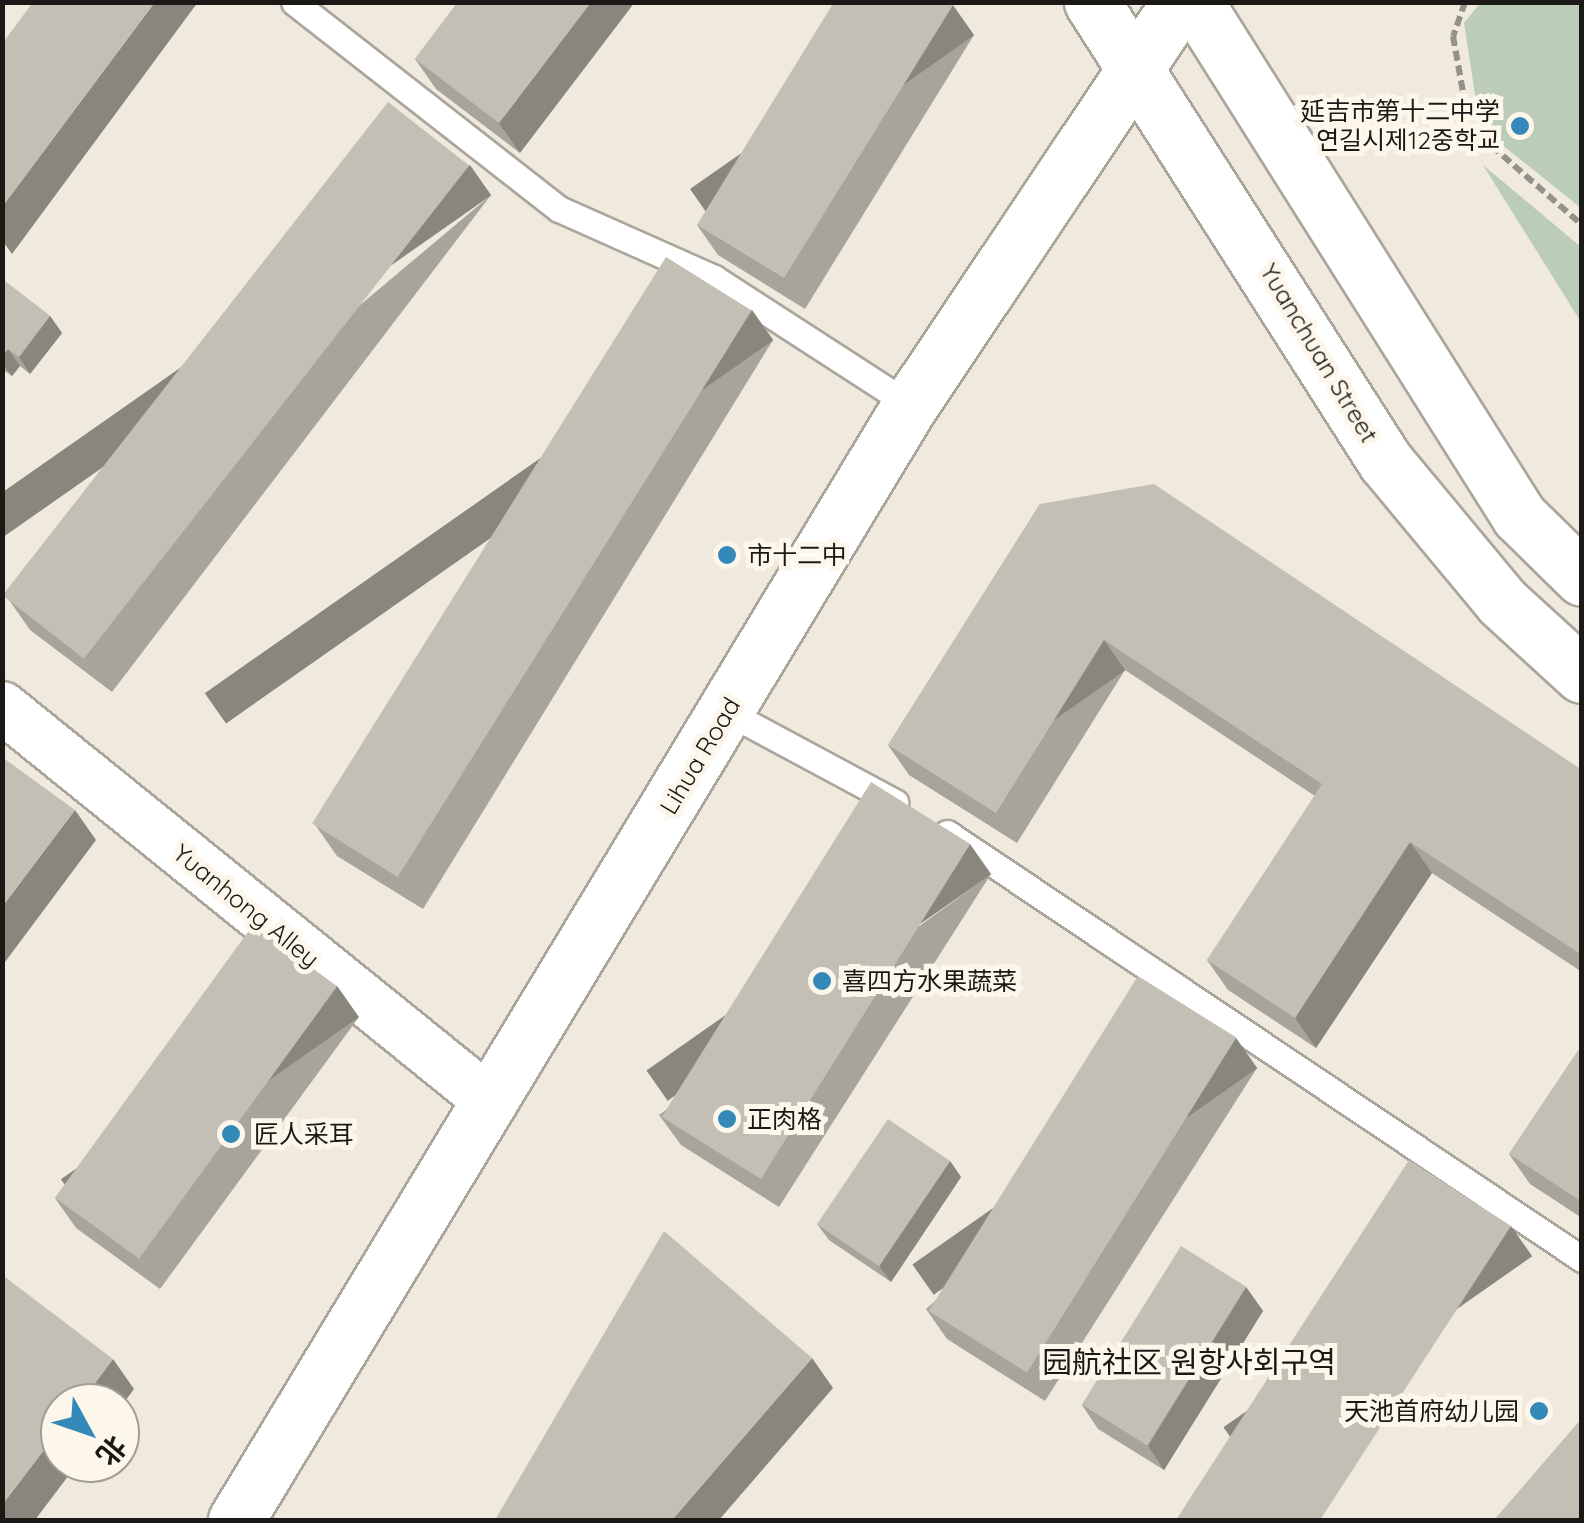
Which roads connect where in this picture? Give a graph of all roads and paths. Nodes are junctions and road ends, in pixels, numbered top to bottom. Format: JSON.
{"nodes":[{"id":1,"x":294,"y":2,"type":"edge"},
{"id":2,"x":1092,"y":2,"type":"edge"},
{"id":3,"x":1180,"y":2,"type":"edge"},
{"id":4,"x":1195,"y":2,"type":"edge"},
{"id":5,"x":1465,"y":2,"type":"edge"},
{"id":6,"x":1133,"y":65,"type":"junction"},
{"id":7,"x":1582,"y":225,"type":"edge"},
{"id":8,"x":910,"y":405,"type":"junction"},
{"id":9,"x":1582,"y":578,"type":"edge"},
{"id":10,"x":1582,"y":674,"type":"edge"},
{"id":11,"x":2,"y":707,"type":"edge"},
{"id":12,"x":727,"y":712,"type":"junction"},
{"id":13,"x":492,"y":1103,"type":"junction"},
{"id":14,"x":1582,"y":1260,"type":"edge"},
{"id":15,"x":236,"y":1520,"type":"edge"}],
"edges":[{"from":1,"to":8,"type":"lane"},
{"from":2,"to":6,"type":"street","name":"Yuanchuan Street"},
{"from":3,"to":6,"type":"street","name":"Lihua Road"},
{"from":4,"to":9,"type":"street"},
{"from":5,"to":7,"type":"path"},
{"from":6,"to":8,"type":"street","name":"Lihua Road"},
{"from":6,"to":10,"type":"street","name":"Yuanchuan Street"},
{"from":8,"to":12,"type":"street","name":"Lihua Road"},
{"from":11,"to":13,"type":"street","name":"Yuanhong Alley"},
{"from":12,"to":13,"type":"street","name":"Lihua Road"},
{"from":12,"to":14,"type":"lane"},
{"from":13,"to":15,"type":"street","name":"Lihua Road"}]}
